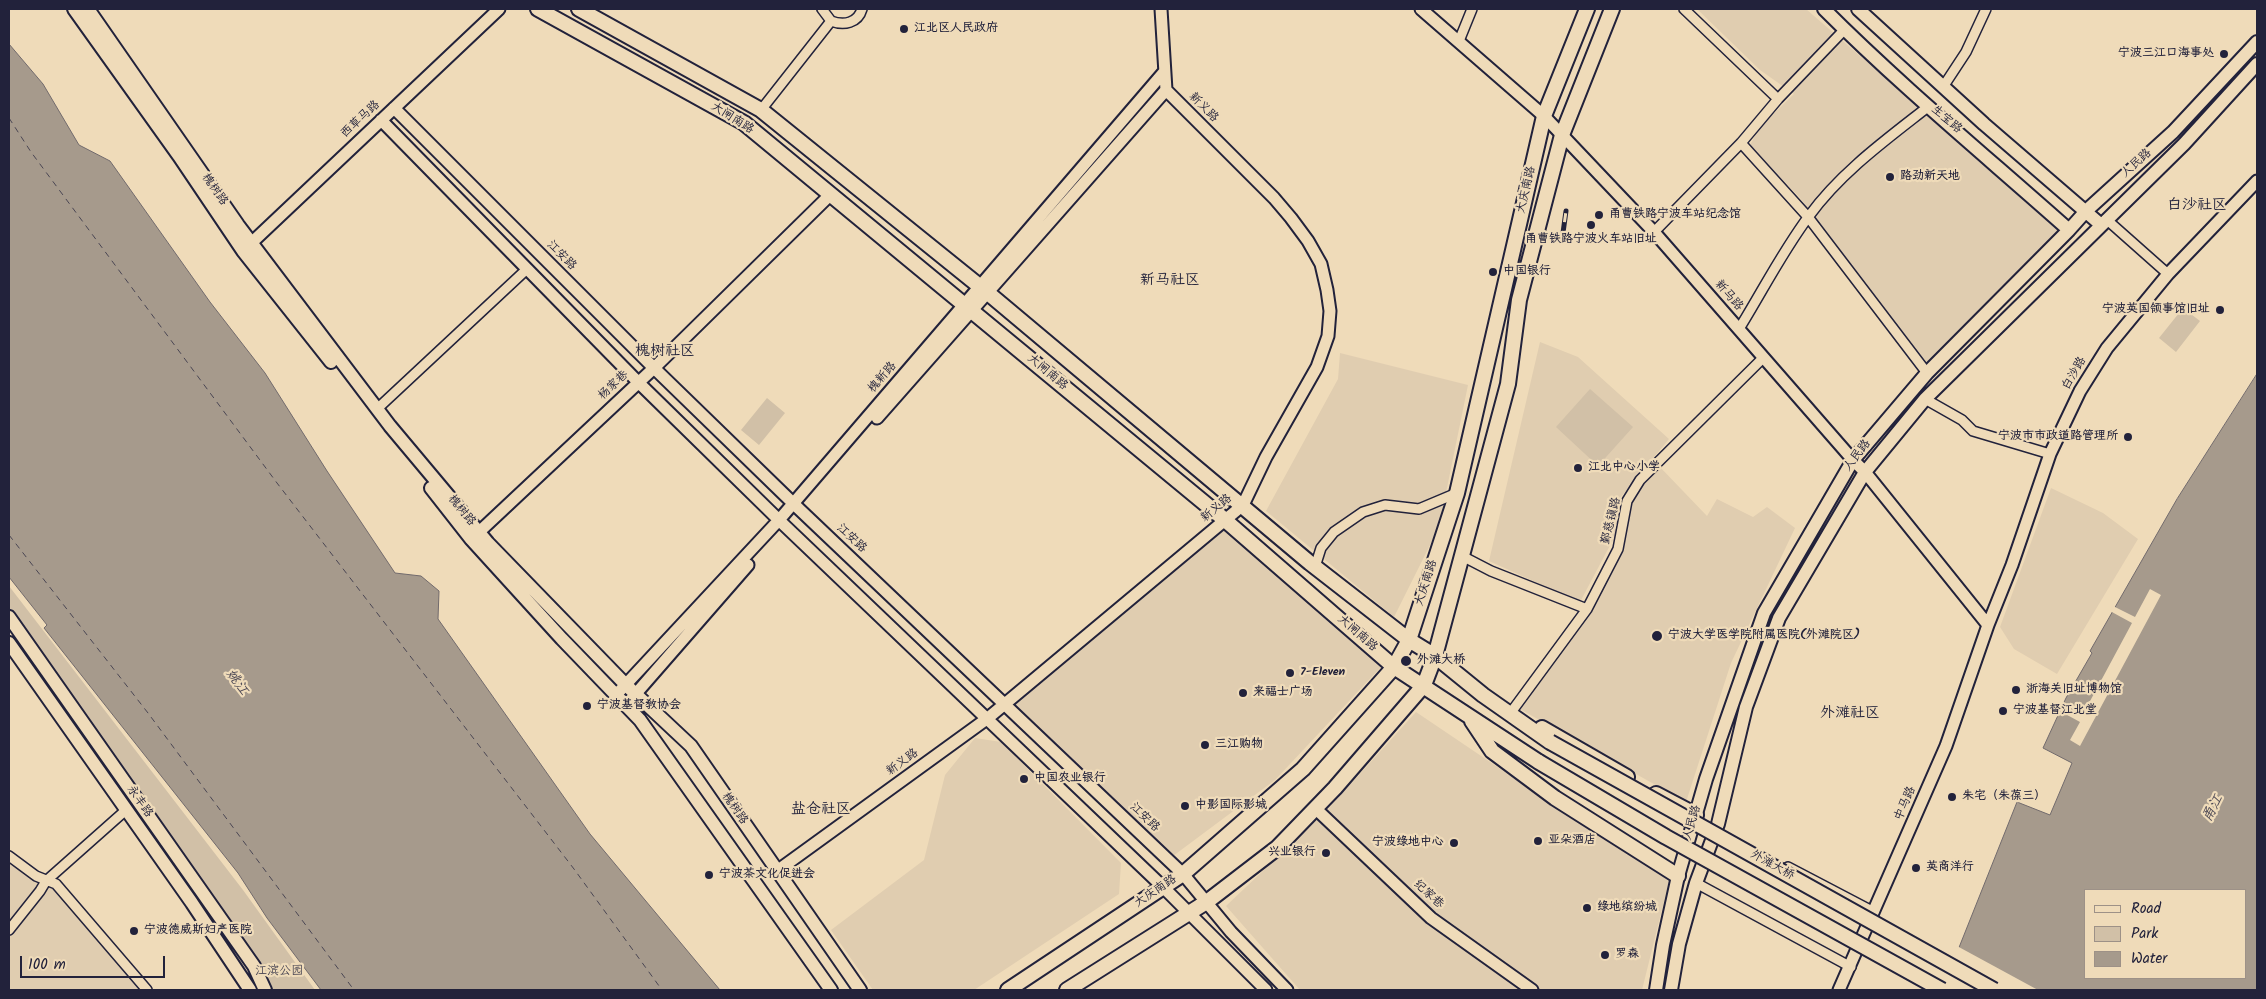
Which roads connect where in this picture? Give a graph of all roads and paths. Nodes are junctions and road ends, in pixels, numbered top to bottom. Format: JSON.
{"nodes":[{"id":1,"x":74,"y":9,"type":"edge"},
{"id":2,"x":88,"y":9,"type":"edge"},
{"id":3,"x":499,"y":9,"type":"edge"},
{"id":4,"x":538,"y":9,"type":"edge"},
{"id":5,"x":579,"y":9,"type":"edge"},
{"id":6,"x":822,"y":9,"type":"edge"},
{"id":7,"x":862,"y":9,"type":"edge"},
{"id":8,"x":1161,"y":9,"type":"edge"},
{"id":9,"x":1421,"y":9,"type":"edge"},
{"id":10,"x":1472,"y":9,"type":"edge"},
{"id":11,"x":1587,"y":9,"type":"edge"},
{"id":12,"x":1612,"y":9,"type":"edge"},
{"id":13,"x":1684,"y":9,"type":"edge"},
{"id":14,"x":1824,"y":9,"type":"edge"},
{"id":15,"x":1859,"y":9,"type":"edge"},
{"id":16,"x":1986,"y":9,"type":"edge"},
{"id":17,"x":831,"y":21,"type":"junction"},
{"id":18,"x":1845,"y":29,"type":"junction"},
{"id":19,"x":1459,"y":41,"type":"junction"},
{"id":20,"x":2257,"y":42,"type":"edge"},
{"id":21,"x":2257,"y":64,"type":"edge"},
{"id":22,"x":1164,"y":72,"type":"junction"},
{"id":23,"x":1943,"y":87,"type":"junction"},
{"id":24,"x":1166,"y":90,"type":"junction"},
{"id":25,"x":1778,"y":99,"type":"junction"},
{"id":26,"x":1929,"y":106,"type":"junction"},
{"id":27,"x":394,"y":108,"type":"junction"},
{"id":28,"x":760,"y":110,"type":"junction"},
{"id":29,"x":1544,"y":116,"type":"junction"},
{"id":30,"x":381,"y":120,"type":"junction"},
{"id":31,"x":1562,"y":135,"type":"junction"},
{"id":32,"x":1741,"y":143,"type":"junction"},
{"id":33,"x":2257,"y":181,"type":"edge"},
{"id":34,"x":830,"y":194,"type":"junction"},
{"id":35,"x":2086,"y":211,"type":"junction"},
{"id":36,"x":1808,"y":217,"type":"junction"},
{"id":37,"x":2103,"y":222,"type":"junction"},
{"id":38,"x":2069,"y":230,"type":"junction"},
{"id":39,"x":1654,"y":232,"type":"junction"},
{"id":40,"x":247,"y":247,"type":"junction"},
{"id":41,"x":528,"y":269,"type":"junction"},
{"id":42,"x":2168,"y":274,"type":"junction"},
{"id":43,"x":984,"y":290,"type":"junction"},
{"id":44,"x":968,"y":308,"type":"junction"},
{"id":45,"x":1738,"y":329,"type":"junction"},
{"id":46,"x":1763,"y":358,"type":"junction"},
{"id":47,"x":654,"y":368,"type":"junction"},
{"id":48,"x":1927,"y":373,"type":"junction"},
{"id":49,"x":638,"y":382,"type":"junction"},
{"id":50,"x":1924,"y":399,"type":"junction"},
{"id":51,"x":377,"y":409,"type":"junction"},
{"id":52,"x":2050,"y":454,"type":"junction"},
{"id":53,"x":1853,"y":460,"type":"junction"},
{"id":54,"x":1865,"y":472,"type":"junction"},
{"id":55,"x":1457,"y":493,"type":"junction"},
{"id":56,"x":1243,"y":505,"type":"junction"},
{"id":57,"x":796,"y":506,"type":"junction"},
{"id":58,"x":1225,"y":520,"type":"junction"},
{"id":59,"x":781,"y":522,"type":"junction"},
{"id":60,"x":478,"y":532,"type":"junction"},
{"id":61,"x":1462,"y":556,"type":"junction"},
{"id":62,"x":1315,"y":567,"type":"junction"},
{"id":63,"x":1587,"y":609,"type":"junction"},
{"id":64,"x":9,"y":616,"type":"edge"},
{"id":65,"x":1988,"y":625,"type":"junction"},
{"id":66,"x":1409,"y":640,"type":"junction"},
{"id":67,"x":9,"y":643,"type":"edge"},
{"id":68,"x":1435,"y":656,"type":"junction"},
{"id":69,"x":1394,"y":667,"type":"junction"},
{"id":70,"x":1424,"y":685,"type":"junction"},
{"id":71,"x":630,"y":689,"type":"junction"},
{"id":72,"x":616,"y":695,"type":"junction"},
{"id":73,"x":1483,"y":695,"type":"junction"},
{"id":74,"x":1005,"y":704,"type":"junction"},
{"id":75,"x":626,"y":705,"type":"junction"},
{"id":76,"x":1512,"y":711,"type":"junction"},
{"id":77,"x":1468,"y":714,"type":"junction"},
{"id":78,"x":988,"y":718,"type":"junction"},
{"id":79,"x":1550,"y":742,"type":"joint"},
{"id":80,"x":1315,"y":808,"type":"junction"},
{"id":81,"x":126,"y":810,"type":"junction"},
{"id":82,"x":1696,"y":815,"type":"junction"},
{"id":83,"x":1716,"y":830,"type":"junction"},
{"id":84,"x":9,"y":856,"type":"edge"},
{"id":85,"x":778,"y":871,"type":"junction"},
{"id":86,"x":1183,"y":874,"type":"junction"},
{"id":87,"x":1678,"y":876,"type":"junction"},
{"id":88,"x":46,"y":881,"type":"junction"},
{"id":89,"x":1696,"y":883,"type":"junction"},
{"id":90,"x":1164,"y":887,"type":"junction"},
{"id":91,"x":1208,"y":901,"type":"junction"},
{"id":92,"x":1874,"y":912,"type":"junction"},
{"id":93,"x":1188,"y":913,"type":"junction"},
{"id":94,"x":9,"y":930,"type":"edge"},
{"id":95,"x":1850,"y":967,"type":"junction"},
{"id":96,"x":147,"y":990,"type":"edge"},
{"id":97,"x":250,"y":990,"type":"edge"},
{"id":98,"x":265,"y":990,"type":"edge"},
{"id":99,"x":831,"y":990,"type":"edge"},
{"id":100,"x":860,"y":990,"type":"edge"},
{"id":101,"x":1008,"y":990,"type":"edge"},
{"id":102,"x":1067,"y":990,"type":"edge"},
{"id":103,"x":1266,"y":990,"type":"edge"},
{"id":104,"x":1287,"y":990,"type":"edge"},
{"id":105,"x":1532,"y":990,"type":"edge"},
{"id":106,"x":1656,"y":990,"type":"edge"},
{"id":107,"x":1671,"y":990,"type":"edge"},
{"id":108,"x":1839,"y":990,"type":"edge"},
{"id":109,"x":1942,"y":990,"type":"edge"},
{"id":110,"x":1994,"y":990,"type":"edge"}],
"edges":[{"from":1,"to":40,"type":"main road","name":"槐树路"},
{"from":2,"to":40,"type":"main road","name":"槐树路"},
{"from":3,"to":27,"type":"street","name":"西草马路"},
{"from":4,"to":34,"type":"main road","name":"大闸南路"},
{"from":5,"to":28,"type":"main road","name":"大闸南路"},
{"from":6,"to":17,"type":"street"},
{"from":7,"to":17,"type":"street"},
{"from":8,"to":22,"type":"street"},
{"from":9,"to":19,"type":"street","name":"新马路"},
{"from":10,"to":19,"type":"street"},
{"from":11,"to":29,"type":"main road","name":"大庆南路"},
{"from":12,"to":31,"type":"main road","name":"大庆南路"},
{"from":13,"to":25,"type":"street"},
{"from":14,"to":18,"type":"main road","name":"生宝路"},
{"from":15,"to":23,"type":"main road","name":"生宝路"},
{"from":16,"to":23,"type":"street"},
{"from":17,"to":28,"type":"street"},
{"from":18,"to":25,"type":"street"},
{"from":18,"to":26,"type":"main road","name":"生宝路"},
{"from":19,"to":29,"type":"street","name":"新马路"},
{"from":20,"to":35,"type":"main road","name":"人民路"},
{"from":21,"to":37,"type":"main road","name":"人民路"},
{"from":22,"to":24,"type":"street"},
{"from":22,"to":43,"type":"street","name":"槐新路"},
{"from":23,"to":35,"type":"main road","name":"生宝路"},
{"from":24,"to":43,"type":"street","name":"槐新路"},
{"from":24,"to":56,"type":"street","name":"新义路"},
{"from":25,"to":32,"type":"street"},
{"from":26,"to":36,"type":"street"},
{"from":26,"to":38,"type":"main road","name":"生宝路"},
{"from":27,"to":30,"type":"street","name":"西草马路"},
{"from":27,"to":47,"type":"street","name":"江安路"},
{"from":28,"to":43,"type":"main road","name":"大闸南路"},
{"from":29,"to":31,"type":"street","name":"新马路"},
{"from":29,"to":55,"type":"main road","name":"大庆南路"},
{"from":30,"to":40,"type":"street","name":"西草马路"},
{"from":30,"to":41,"type":"street"},
{"from":31,"to":39,"type":"street","name":"新马路"},
{"from":31,"to":61,"type":"main road","name":"大庆南路"},
{"from":32,"to":36,"type":"street"},
{"from":32,"to":39,"type":"street"},
{"from":33,"to":42,"type":"street","name":"白沙路"},
{"from":34,"to":44,"type":"main road","name":"大闸南路"},
{"from":34,"to":47,"type":"street","name":"杨家巷"},
{"from":35,"to":37,"type":"main road","name":"生宝路"},
{"from":35,"to":38,"type":"main road","name":"人民路"},
{"from":36,"to":45,"type":"street"},
{"from":36,"to":48,"type":"street"},
{"from":37,"to":42,"type":"street"},
{"from":37,"to":50,"type":"main road","name":"人民路"},
{"from":38,"to":48,"type":"main road","name":"人民路"},
{"from":39,"to":45,"type":"street","name":"新马路"},
{"from":40,"to":51,"type":"main road","name":"槐树路"},
{"from":40,"to":72,"type":"main road","name":"槐树路"},
{"from":41,"to":49,"type":"street"},
{"from":41,"to":51,"type":"street"},
{"from":42,"to":52,"type":"street","name":"白沙路"},
{"from":43,"to":44,"type":"street","name":"槐新路"},
{"from":43,"to":56,"type":"main road","name":"大闸南路"},
{"from":44,"to":57,"type":"street","name":"槐新路"},
{"from":44,"to":58,"type":"main road","name":"大闸南路"},
{"from":45,"to":46,"type":"street","name":"新马路"},
{"from":46,"to":53,"type":"street","name":"新马路"},
{"from":46,"to":63,"type":"street","name":"鄞慈镇路"},
{"from":47,"to":49,"type":"street","name":"杨家巷"},
{"from":47,"to":57,"type":"street","name":"江安路"},
{"from":48,"to":53,"type":"main road","name":"人民路"},
{"from":49,"to":59,"type":"street"},
{"from":49,"to":60,"type":"street","name":"杨家巷"},
{"from":50,"to":52,"type":"street"},
{"from":50,"to":54,"type":"main road","name":"人民路"},
{"from":51,"to":60,"type":"main road","name":"槐树路"},
{"from":52,"to":65,"type":"street","name":"白沙路"},
{"from":53,"to":54,"type":"street","name":"新马路"},
{"from":53,"to":82,"type":"main road","name":"人民路"},
{"from":54,"to":65,"type":"street","name":"新马路"},
{"from":54,"to":83,"type":"main road","name":"人民路"},
{"from":55,"to":62,"type":"street"},
{"from":55,"to":66,"type":"main road","name":"大庆南路"},
{"from":56,"to":58,"type":"street","name":"新义路"},
{"from":56,"to":62,"type":"main road","name":"大闸南路"},
{"from":57,"to":59,"type":"street","name":"槐新路"},
{"from":57,"to":74,"type":"street","name":"江安路"},
{"from":58,"to":69,"type":"main road","name":"大闸南路"},
{"from":58,"to":74,"type":"street","name":"新义路"},
{"from":59,"to":71,"type":"street","name":"槐新路"},
{"from":59,"to":78,"type":"street"},
{"from":60,"to":71,"type":"main road","name":"槐树路"},
{"from":61,"to":63,"type":"street"},
{"from":61,"to":68,"type":"main road","name":"大庆南路"},
{"from":62,"to":66,"type":"main road","name":"大闸南路"},
{"from":63,"to":76,"type":"street","name":"鄞慈镇路"},
{"from":64,"to":98,"type":"main road","name":"永丰路"},
{"from":65,"to":92,"type":"street","name":"中马路"},
{"from":66,"to":68,"type":"main road","name":"大闸南路"},
{"from":66,"to":69,"type":"main road","name":"大庆南路"},
{"from":67,"to":81,"type":"main road","name":"永丰路"},
{"from":68,"to":70,"type":"main road","name":"大庆南路"},
{"from":68,"to":73,"type":"main road","name":"大闸南路"},
{"from":69,"to":70,"type":"main road","name":"大闸南路"},
{"from":69,"to":86,"type":"main road","name":"大庆南路"},
{"from":70,"to":77,"type":"main road","name":"大闸南路"},
{"from":70,"to":80,"type":"main road","name":"大庆南路"},
{"from":71,"to":72,"type":"street","name":"槐新路"},
{"from":71,"to":75,"type":"street","name":"槐新路"},
{"from":71,"to":85,"type":"main road","name":"槐树路"},
{"from":72,"to":75,"type":"main road","name":"槐树路"},
{"from":73,"to":76,"type":"main road"},
{"from":73,"to":79,"type":"main road","name":"大闸南路"},
{"from":74,"to":78,"type":"street","name":"新义路"},
{"from":74,"to":86,"type":"street","name":"江安路"},
{"from":75,"to":99,"type":"main road","name":"槐树路"},
{"from":76,"to":82,"type":"main road"},
{"from":77,"to":87,"type":"main road"},
{"from":77,"to":109,"type":"main road","name":"大闸南路","bridge":true},
{"from":78,"to":85,"type":"street","name":"新义路"},
{"from":78,"to":90,"type":"street"},
{"from":79,"to":110,"type":"main road","name":"外滩大桥","bridge":true},
{"from":80,"to":91,"type":"main road","name":"大庆南路"},
{"from":80,"to":105,"type":"street","name":"纪家巷"},
{"from":81,"to":88,"type":"street"},
{"from":81,"to":97,"type":"main road","name":"永丰路"},
{"from":82,"to":87,"type":"main road","name":"人民路"},
{"from":83,"to":89,"type":"main road","name":"人民路"},
{"from":83,"to":92,"type":"street"},
{"from":84,"to":88,"type":"street"},
{"from":85,"to":100,"type":"main road","name":"槐树路"},
{"from":86,"to":90,"type":"main road","name":"大庆南路"},
{"from":86,"to":91,"type":"street","name":"江安路"},
{"from":87,"to":106,"type":"main road","name":"人民路"},
{"from":88,"to":94,"type":"street"},
{"from":88,"to":96,"type":"street"},
{"from":89,"to":95,"type":"street"},
{"from":89,"to":107,"type":"main road","name":"人民路"},
{"from":90,"to":93,"type":"street"},
{"from":90,"to":101,"type":"main road","name":"大庆南路"},
{"from":91,"to":93,"type":"main road","name":"大庆南路"},
{"from":91,"to":104,"type":"street","name":"江安路"},
{"from":92,"to":95,"type":"street","name":"中马路"},
{"from":93,"to":102,"type":"main road","name":"大庆南路"},
{"from":93,"to":103,"type":"street"},
{"from":95,"to":108,"type":"street","name":"中马路"}]}
